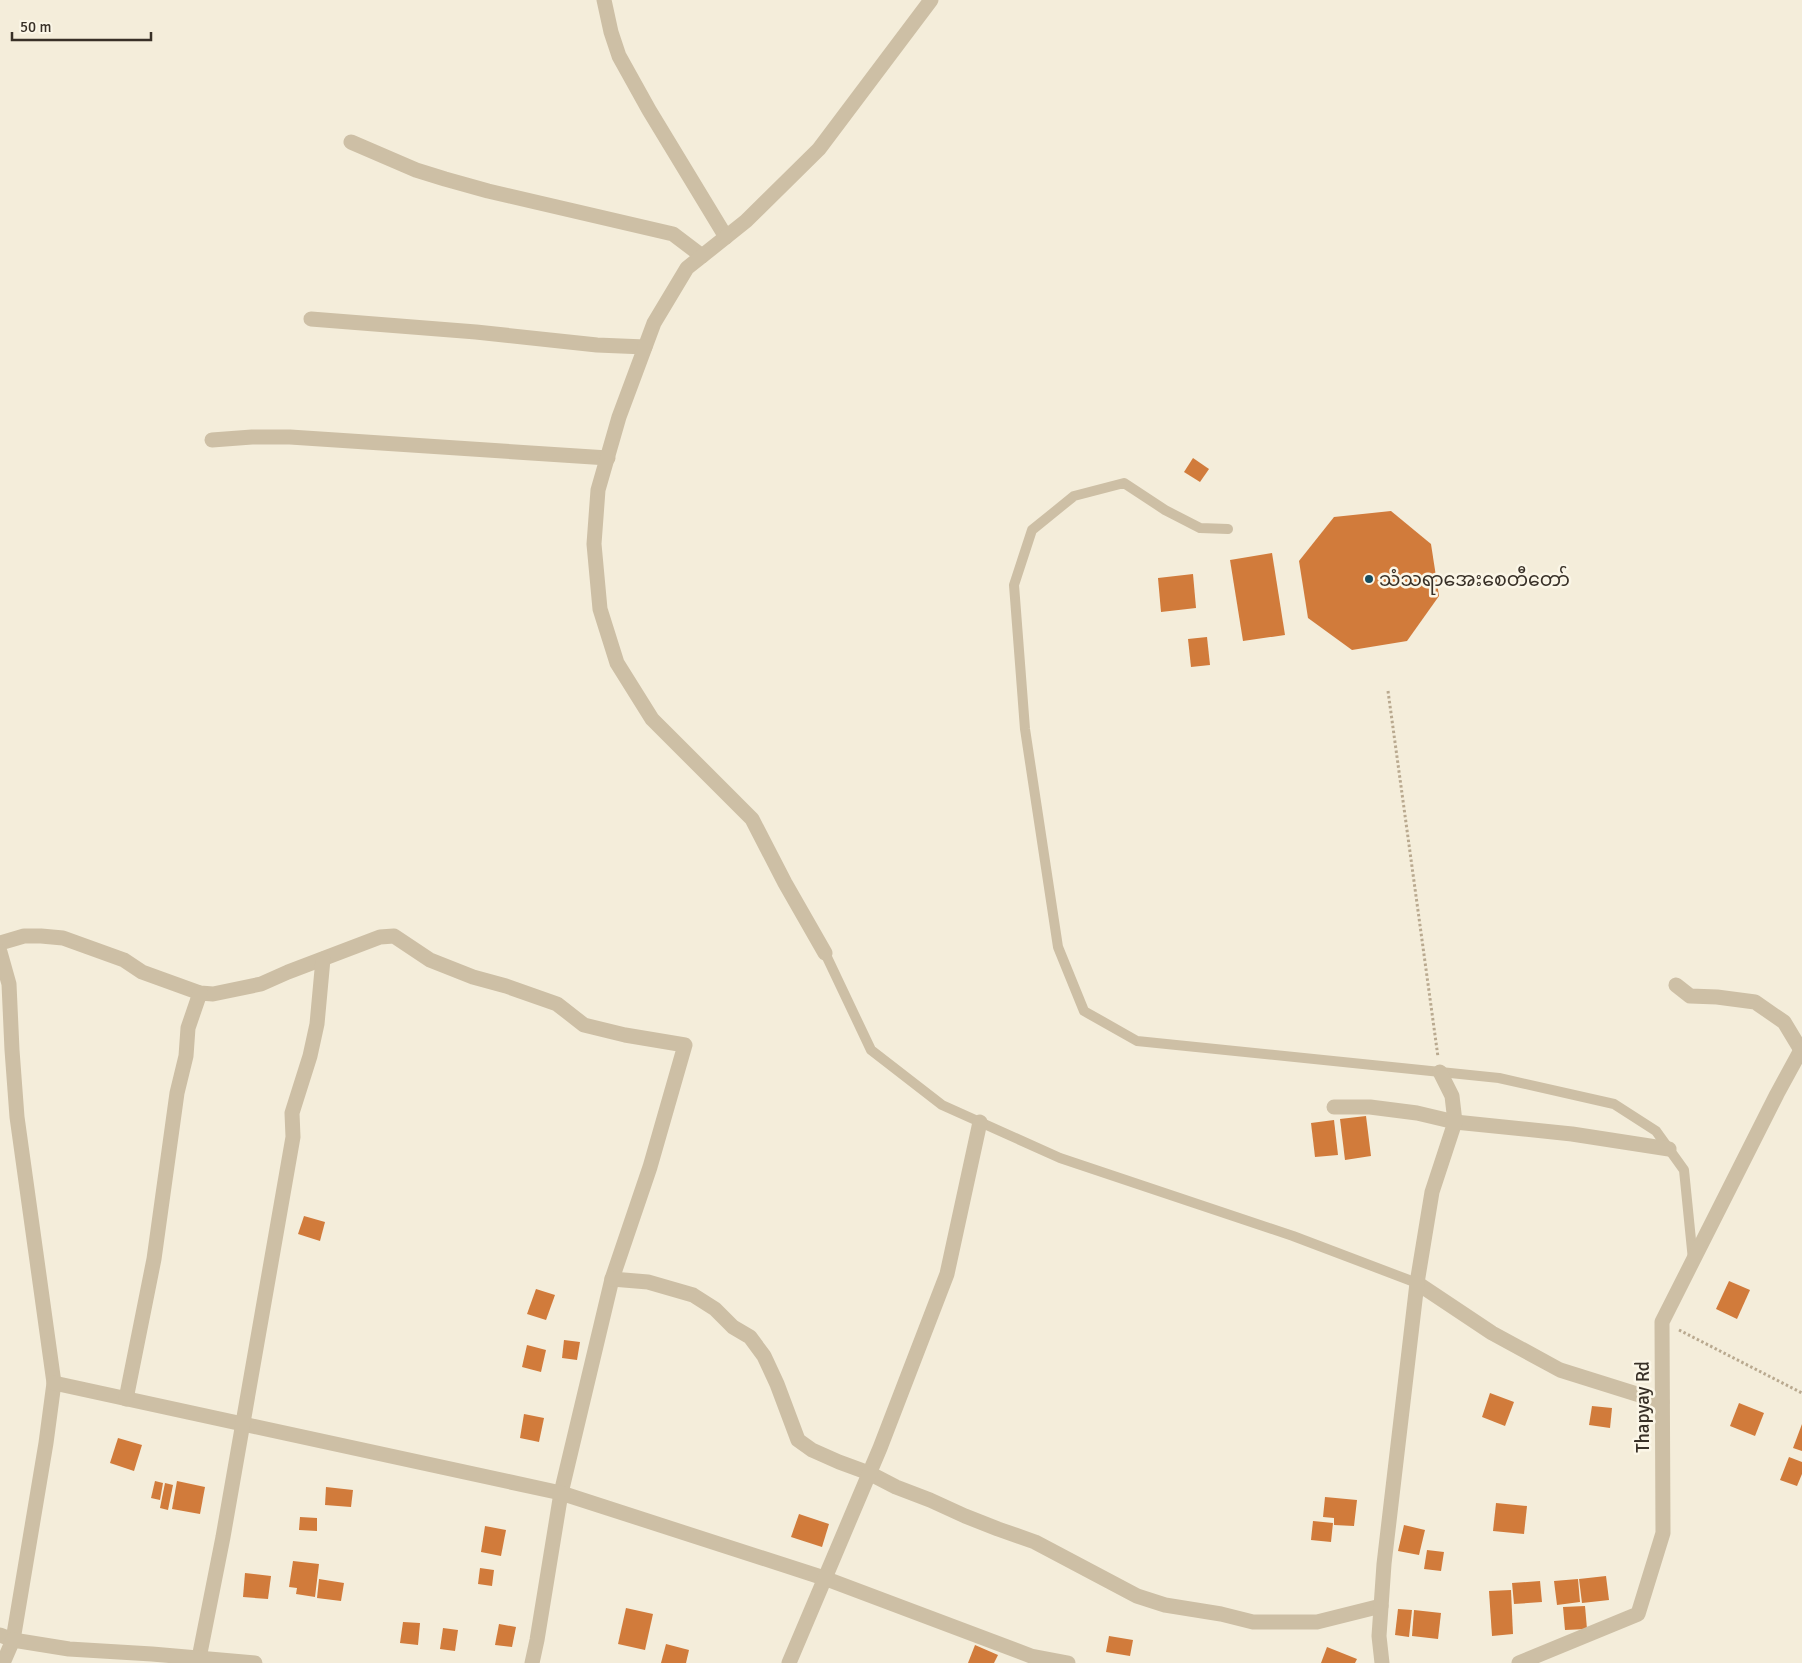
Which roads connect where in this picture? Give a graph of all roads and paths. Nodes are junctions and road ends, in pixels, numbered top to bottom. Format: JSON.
{"nodes":[{"id":1,"x":604,"y":0,"type":"edge"},
{"id":2,"x":929,"y":1,"type":"edge"},
{"id":3,"x":351,"y":142,"type":"dead end"},
{"id":4,"x":726,"y":237,"type":"junction"},
{"id":5,"x":702,"y":256,"type":"junction"},
{"id":6,"x":311,"y":319,"type":"dead end"},
{"id":7,"x":645,"y":347,"type":"junction"},
{"id":8,"x":212,"y":440,"type":"dead end"},
{"id":9,"x":608,"y":458,"type":"junction"},
{"id":10,"x":1228,"y":529,"type":"dead end"},
{"id":11,"x":1388,"y":691,"type":"dead end"},
{"id":12,"x":0,"y":943,"type":"edge"},
{"id":13,"x":0,"y":952,"type":"edge"},
{"id":14,"x":825,"y":953,"type":"joint"},
{"id":15,"x":323,"y":959,"type":"junction"},
{"id":16,"x":1676,"y":985,"type":"dead end"},
{"id":17,"x":200,"y":992,"type":"junction"},
{"id":18,"x":1801,"y":1049,"type":"edge"},
{"id":19,"x":1440,"y":1072,"type":"junction"},
{"id":20,"x":1334,"y":1107,"type":"dead end"},
{"id":21,"x":980,"y":1122,"type":"junction"},
{"id":22,"x":1454,"y":1122,"type":"junction"},
{"id":23,"x":1670,"y":1149,"type":"junction"},
{"id":24,"x":1693,"y":1262,"type":"junction"},
{"id":25,"x":612,"y":1279,"type":"junction"},
{"id":26,"x":1417,"y":1283,"type":"junction"},
{"id":27,"x":1662,"y":1322,"type":"junction"},
{"id":28,"x":54,"y":1383,"type":"junction"},
{"id":29,"x":1802,"y":1393,"type":"edge"},
{"id":30,"x":126,"y":1398,"type":"junction"},
{"id":31,"x":1662,"y":1402,"type":"junction"},
{"id":32,"x":242,"y":1424,"type":"junction"},
{"id":33,"x":869,"y":1473,"type":"junction"},
{"id":34,"x":562,"y":1493,"type":"junction"},
{"id":35,"x":824,"y":1578,"type":"junction"},
{"id":36,"x":1381,"y":1606,"type":"junction"},
{"id":37,"x":7,"y":1638,"type":"edge"},
{"id":38,"x":199,"y":1658,"type":"junction"},
{"id":39,"x":3,"y":1663,"type":"edge"},
{"id":40,"x":255,"y":1663,"type":"edge"},
{"id":41,"x":532,"y":1663,"type":"edge"},
{"id":42,"x":789,"y":1663,"type":"edge"},
{"id":43,"x":1068,"y":1663,"type":"edge"},
{"id":44,"x":1382,"y":1663,"type":"edge"},
{"id":45,"x":1519,"y":1663,"type":"edge"}],
"edges":[{"from":1,"to":4,"type":"street"},
{"from":2,"to":4,"type":"street"},
{"from":3,"to":5,"type":"street"},
{"from":4,"to":5,"type":"street"},
{"from":5,"to":7,"type":"street"},
{"from":6,"to":7,"type":"street"},
{"from":7,"to":9,"type":"street"},
{"from":8,"to":9,"type":"street"},
{"from":9,"to":14,"type":"street"},
{"from":10,"to":19,"type":"lane"},
{"from":11,"to":19,"type":"path"},
{"from":12,"to":17,"type":"street"},
{"from":13,"to":28,"type":"street"},
{"from":14,"to":21,"type":"lane"},
{"from":15,"to":17,"type":"street"},
{"from":15,"to":25,"type":"street"},
{"from":15,"to":32,"type":"street"},
{"from":16,"to":18,"type":"street"},
{"from":17,"to":30,"type":"street"},
{"from":18,"to":24,"type":"street","name":"Thapyay Rd"},
{"from":19,"to":22,"type":"street"},
{"from":19,"to":23,"type":"lane"},
{"from":20,"to":22,"type":"street"},
{"from":21,"to":26,"type":"lane"},
{"from":21,"to":33,"type":"street"},
{"from":22,"to":23,"type":"street"},
{"from":22,"to":26,"type":"street"},
{"from":23,"to":24,"type":"lane"},
{"from":24,"to":27,"type":"street","name":"Thapyay Rd"},
{"from":25,"to":33,"type":"street"},
{"from":25,"to":34,"type":"street"},
{"from":26,"to":31,"type":"street"},
{"from":26,"to":36,"type":"street"},
{"from":27,"to":29,"type":"path"},
{"from":27,"to":31,"type":"street","name":"Thapyay Rd"},
{"from":28,"to":30,"type":"street"},
{"from":28,"to":37,"type":"street"},
{"from":30,"to":32,"type":"street"},
{"from":31,"to":45,"type":"street","name":"Thapyay Rd"},
{"from":32,"to":34,"type":"street"},
{"from":32,"to":38,"type":"street"},
{"from":33,"to":35,"type":"street"},
{"from":33,"to":36,"type":"street"},
{"from":34,"to":35,"type":"street"},
{"from":34,"to":41,"type":"street"},
{"from":35,"to":42,"type":"street"},
{"from":35,"to":43,"type":"street"},
{"from":36,"to":44,"type":"street"},
{"from":37,"to":38,"type":"street"},
{"from":37,"to":39,"type":"street"},
{"from":38,"to":40,"type":"street"}]}
